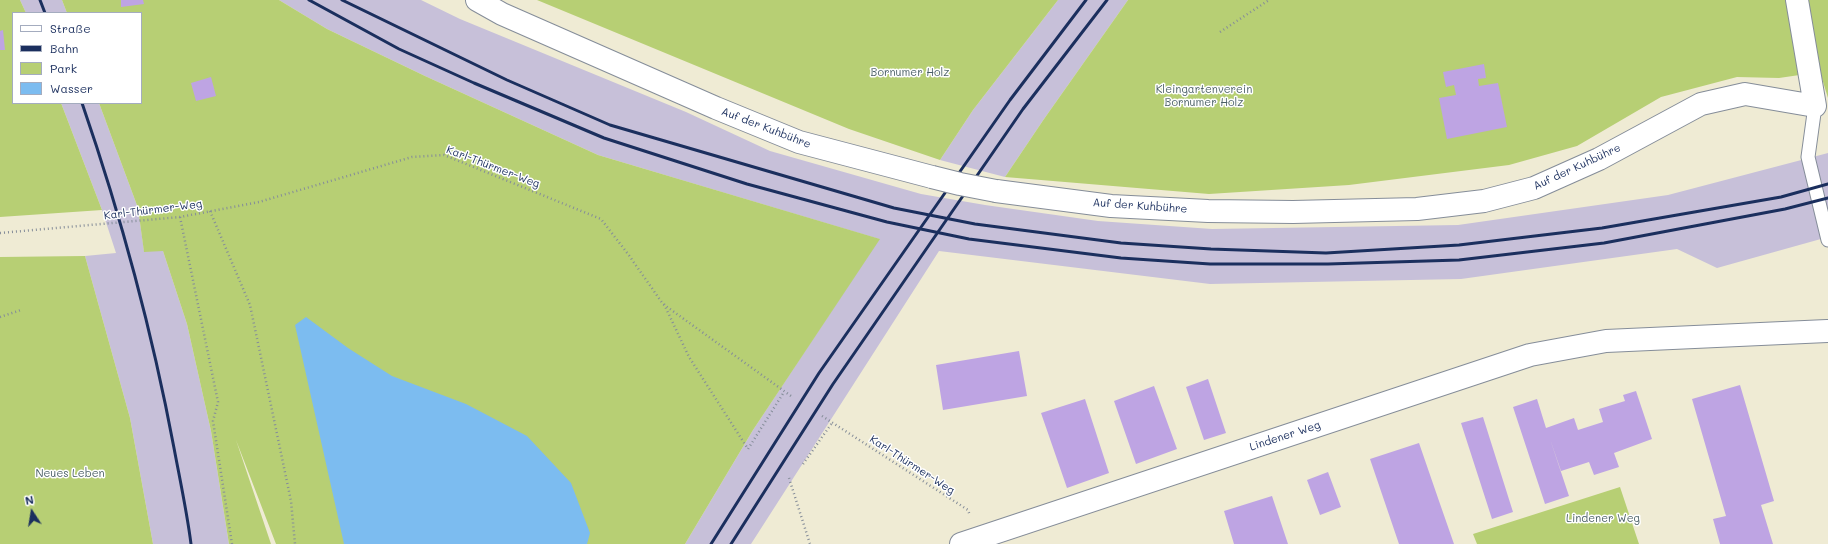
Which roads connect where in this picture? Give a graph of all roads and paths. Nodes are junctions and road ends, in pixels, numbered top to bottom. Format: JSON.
{"nodes":[{"id":1,"x":477,"y":0,"type":"edge"},
{"id":2,"x":1269,"y":0,"type":"edge"},
{"id":3,"x":1797,"y":0,"type":"edge"},
{"id":4,"x":1220,"y":32,"type":"dead end"},
{"id":5,"x":1815,"y":106,"type":"junction"},
{"id":6,"x":210,"y":211,"type":"junction"},
{"id":7,"x":180,"y":217,"type":"junction"},
{"id":8,"x":0,"y":233,"type":"edge"},
{"id":9,"x":1828,"y":240,"type":"edge"},
{"id":10,"x":663,"y":304,"type":"junction"},
{"id":11,"x":22,"y":310,"type":"dead end"},
{"id":12,"x":0,"y":317,"type":"edge"},
{"id":13,"x":1828,"y":336,"type":"edge"},
{"id":14,"x":784,"y":392,"type":"junction"},
{"id":15,"x":791,"y":396,"type":"dead end"},
{"id":16,"x":822,"y":416,"type":"dead end"},
{"id":17,"x":832,"y":423,"type":"junction"},
{"id":18,"x":803,"y":464,"type":"dead end"},
{"id":19,"x":788,"y":478,"type":"dead end"},
{"id":20,"x":969,"y":541,"type":"edge"},
{"id":21,"x":232,"y":544,"type":"edge"},
{"id":22,"x":295,"y":544,"type":"edge"},
{"id":23,"x":810,"y":544,"type":"edge"}],
"edges":[{"from":1,"to":5,"type":"street","name":"Auf der Kuhbühre","bridge":true},
{"from":2,"to":4,"type":"path"},
{"from":3,"to":5,"type":"street"},
{"from":5,"to":9,"type":"lane"},
{"from":6,"to":7,"type":"path","name":"Karl-Thürmer-Weg"},
{"from":6,"to":10,"type":"path","name":"Karl-Thürmer-Weg"},
{"from":6,"to":22,"type":"path"},
{"from":7,"to":8,"type":"path","name":"Karl-Thürmer-Weg"},
{"from":7,"to":21,"type":"path"},
{"from":10,"to":14,"type":"path","name":"Karl-Thürmer-Weg"},
{"from":10,"to":14,"type":"path"},
{"from":11,"to":12,"type":"path"},
{"from":13,"to":20,"type":"street","name":"Lindener Weg"},
{"from":14,"to":15,"type":"path","name":"Karl-Thürmer-Weg"},
{"from":16,"to":17,"type":"path","name":"Karl-Thürmer-Weg"},
{"from":17,"to":18,"type":"path"},
{"from":17,"to":20,"type":"path","name":"Karl-Thürmer-Weg"},
{"from":19,"to":23,"type":"path"}]}
